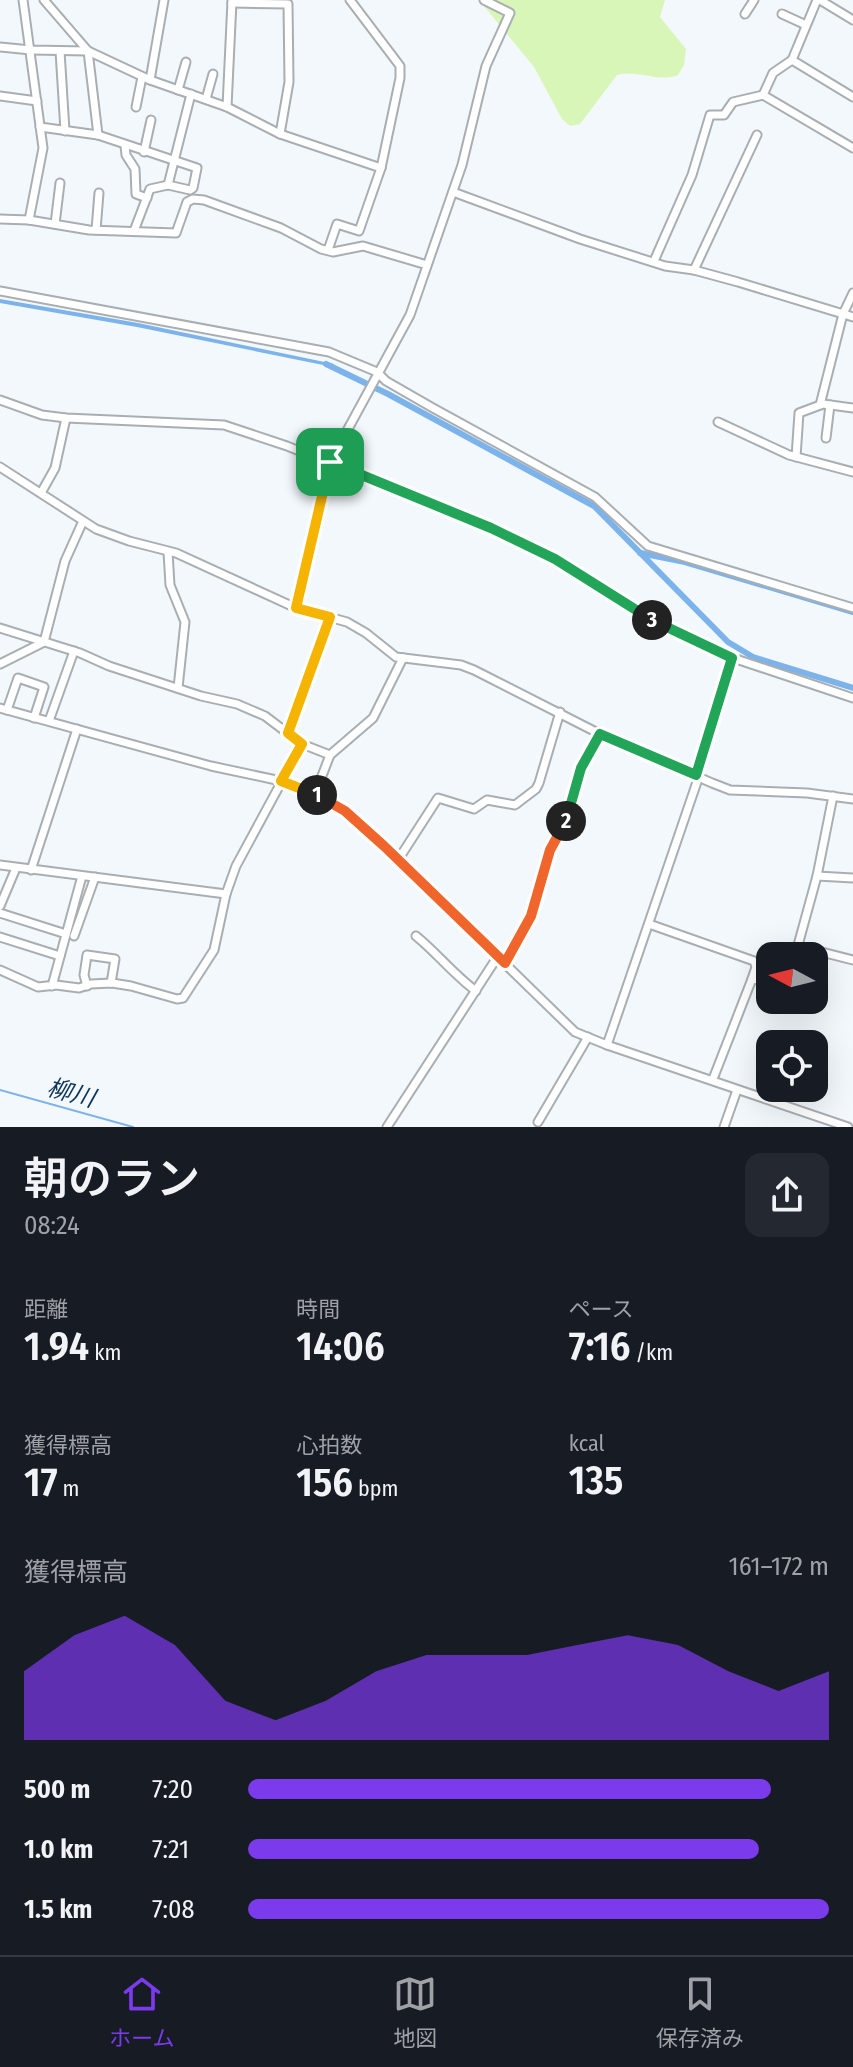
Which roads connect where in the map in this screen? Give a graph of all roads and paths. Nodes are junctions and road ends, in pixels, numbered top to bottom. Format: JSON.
{"nodes":[{"id":1,"x":23,"y":0,"type":"edge"},
{"id":2,"x":44,"y":0,"type":"edge"},
{"id":3,"x":164,"y":0,"type":"edge"},
{"id":4,"x":350,"y":0,"type":"edge"},
{"id":5,"x":484,"y":0,"type":"edge"},
{"id":6,"x":754,"y":0,"type":"edge"},
{"id":7,"x":818,"y":0,"type":"edge"},
{"id":8,"x":232,"y":1,"type":"edge"},
{"id":9,"x":745,"y":14,"type":"dead end"},
{"id":10,"x":782,"y":14,"type":"dead end"},
{"id":11,"x":853,"y":20,"type":"edge"},
{"id":12,"x":806,"y":25,"type":"junction"},
{"id":13,"x":0,"y":47,"type":"edge"},
{"id":14,"x":31,"y":50,"type":"junction"},
{"id":15,"x":60,"y":51,"type":"junction"},
{"id":16,"x":88,"y":51,"type":"junction"},
{"id":17,"x":792,"y":60,"type":"junction"},
{"id":18,"x":186,"y":62,"type":"dead end"},
{"id":19,"x":213,"y":74,"type":"dead end"},
{"id":20,"x":146,"y":78,"type":"junction"},
{"id":21,"x":178,"y":90,"type":"junction"},
{"id":22,"x":191,"y":94,"type":"junction"},
{"id":23,"x":763,"y":95,"type":"junction"},
{"id":24,"x":0,"y":96,"type":"edge"},
{"id":25,"x":853,"y":97,"type":"edge"},
{"id":26,"x":206,"y":99,"type":"junction"},
{"id":27,"x":37,"y":101,"type":"junction"},
{"id":28,"x":136,"y":107,"type":"dead end"},
{"id":29,"x":227,"y":107,"type":"junction"},
{"id":30,"x":151,"y":120,"type":"dead end"},
{"id":31,"x":40,"y":127,"type":"junction"},
{"id":32,"x":65,"y":131,"type":"junction"},
{"id":33,"x":280,"y":134,"type":"junction"},
{"id":34,"x":98,"y":135,"type":"junction"},
{"id":35,"x":757,"y":135,"type":"dead end"},
{"id":36,"x":125,"y":146,"type":"junction"},
{"id":37,"x":853,"y":148,"type":"edge"},
{"id":38,"x":144,"y":152,"type":"junction"},
{"id":39,"x":173,"y":161,"type":"junction"},
{"id":40,"x":381,"y":168,"type":"junction"},
{"id":41,"x":60,"y":183,"type":"dead end"},
{"id":42,"x":168,"y":185,"type":"junction"},
{"id":43,"x":453,"y":192,"type":"junction"},
{"id":44,"x":99,"y":193,"type":"dead end"},
{"id":45,"x":147,"y":198,"type":"junction"},
{"id":46,"x":0,"y":219,"type":"edge"},
{"id":47,"x":29,"y":220,"type":"junction"},
{"id":48,"x":55,"y":224,"type":"junction"},
{"id":49,"x":96,"y":230,"type":"junction"},
{"id":50,"x":134,"y":231,"type":"junction"},
{"id":51,"x":328,"y":250,"type":"junction"},
{"id":52,"x":654,"y":261,"type":"junction"},
{"id":53,"x":427,"y":265,"type":"junction"},
{"id":54,"x":694,"y":270,"type":"junction"},
{"id":55,"x":0,"y":291,"type":"edge"},
{"id":56,"x":853,"y":293,"type":"edge"},
{"id":57,"x":843,"y":314,"type":"junction"},
{"id":58,"x":853,"y":317,"type":"edge"},
{"id":59,"x":377,"y":372,"type":"junction"},
{"id":60,"x":0,"y":400,"type":"edge"},
{"id":61,"x":820,"y":405,"type":"junction"},
{"id":62,"x":830,"y":405,"type":"junction"},
{"id":63,"x":853,"y":408,"type":"edge"},
{"id":64,"x":66,"y":418,"type":"junction"},
{"id":65,"x":718,"y":422,"type":"dead end"},
{"id":66,"x":826,"y":438,"type":"dead end"},
{"id":67,"x":796,"y":457,"type":"junction"},
{"id":68,"x":330,"y":462,"type":"junction"},
{"id":69,"x":0,"y":467,"type":"edge"},
{"id":70,"x":853,"y":472,"type":"edge"},
{"id":71,"x":41,"y":493,"type":"junction"},
{"id":72,"x":83,"y":521,"type":"junction"},
{"id":73,"x":664,"y":551,"type":"junction"},
{"id":74,"x":168,"y":552,"type":"junction"},
{"id":75,"x":664,"y":562,"type":"dead end"},
{"id":76,"x":296,"y":608,"type":"junction"},
{"id":77,"x":853,"y":608,"type":"edge"},
{"id":78,"x":330,"y":617,"type":"junction"},
{"id":79,"x":0,"y":628,"type":"edge"},
{"id":80,"x":44,"y":642,"type":"junction"},
{"id":81,"x":74,"y":651,"type":"junction"},
{"id":82,"x":403,"y":658,"type":"junction"},
{"id":83,"x":732,"y":658,"type":"junction"},
{"id":84,"x":0,"y":664,"type":"edge"},
{"id":85,"x":178,"y":688,"type":"junction"},
{"id":86,"x":853,"y":698,"type":"edge"},
{"id":87,"x":4,"y":709,"type":"edge"},
{"id":88,"x":560,"y":712,"type":"junction"},
{"id":89,"x":34,"y":718,"type":"junction"},
{"id":90,"x":49,"y":721,"type":"junction"},
{"id":91,"x":77,"y":729,"type":"junction"},
{"id":92,"x":288,"y":733,"type":"junction"},
{"id":93,"x":600,"y":734,"type":"junction"},
{"id":94,"x":302,"y":744,"type":"junction"},
{"id":95,"x":330,"y":755,"type":"junction"},
{"id":96,"x":697,"y":776,"type":"junction"},
{"id":97,"x":281,"y":781,"type":"junction"},
{"id":98,"x":315,"y":794,"type":"junction"},
{"id":99,"x":833,"y":796,"type":"junction"},
{"id":100,"x":853,"y":799,"type":"edge"},
{"id":101,"x":398,"y":860,"type":"junction"},
{"id":102,"x":0,"y":865,"type":"edge"},
{"id":103,"x":16,"y":868,"type":"junction"},
{"id":104,"x":31,"y":870,"type":"junction"},
{"id":105,"x":82,"y":876,"type":"junction"},
{"id":106,"x":817,"y":876,"type":"junction"},
{"id":107,"x":95,"y":877,"type":"junction"},
{"id":108,"x":853,"y":878,"type":"edge"},
{"id":109,"x":226,"y":894,"type":"junction"},
{"id":110,"x":0,"y":906,"type":"edge"},
{"id":111,"x":0,"y":913,"type":"edge"},
{"id":112,"x":649,"y":924,"type":"junction"},
{"id":113,"x":70,"y":935,"type":"junction"},
{"id":114,"x":416,"y":936,"type":"dead end"},
{"id":115,"x":0,"y":937,"type":"edge"},
{"id":116,"x":799,"y":942,"type":"edge"},
{"id":117,"x":828,"y":954,"type":"edge"},
{"id":118,"x":60,"y":956,"type":"junction"},
{"id":119,"x":498,"y":956,"type":"junction"},
{"id":120,"x":853,"y":960,"type":"edge"},
{"id":121,"x":505,"y":963,"type":"junction"},
{"id":122,"x":0,"y":970,"type":"edge"},
{"id":123,"x":752,"y":979,"type":"junction"},
{"id":124,"x":756,"y":980,"type":"edge"},
{"id":125,"x":111,"y":983,"type":"junction"},
{"id":126,"x":52,"y":986,"type":"junction"},
{"id":127,"x":87,"y":986,"type":"junction"},
{"id":128,"x":476,"y":991,"type":"junction"},
{"id":129,"x":588,"y":1037,"type":"junction"},
{"id":130,"x":607,"y":1045,"type":"junction"},
{"id":131,"x":713,"y":1079,"type":"junction"},
{"id":132,"x":737,"y":1090,"type":"junction"},
{"id":133,"x":538,"y":1122,"type":"dead end"},
{"id":134,"x":387,"y":1127,"type":"edge"},
{"id":135,"x":724,"y":1127,"type":"edge"},
{"id":136,"x":848,"y":1127,"type":"edge"}],
"edges":[{"from":1,"to":14,"type":"street"},
{"from":2,"to":16,"type":"street"},
{"from":3,"to":20,"type":"street"},
{"from":4,"to":40,"type":"street"},
{"from":5,"to":43,"type":"street"},
{"from":6,"to":9,"type":"street"},
{"from":7,"to":11,"type":"street"},
{"from":7,"to":12,"type":"street"},
{"from":8,"to":29,"type":"street"},
{"from":8,"to":33,"type":"street"},
{"from":10,"to":12,"type":"street"},
{"from":12,"to":17,"type":"street"},
{"from":13,"to":14,"type":"street"},
{"from":14,"to":15,"type":"street"},
{"from":14,"to":27,"type":"street"},
{"from":15,"to":16,"type":"street"},
{"from":15,"to":32,"type":"street"},
{"from":16,"to":20,"type":"street"},
{"from":16,"to":34,"type":"street"},
{"from":17,"to":23,"type":"street"},
{"from":17,"to":25,"type":"street"},
{"from":18,"to":21,"type":"street"},
{"from":19,"to":26,"type":"street"},
{"from":20,"to":21,"type":"street"},
{"from":20,"to":28,"type":"street"},
{"from":21,"to":22,"type":"street"},
{"from":22,"to":26,"type":"street"},
{"from":22,"to":39,"type":"street"},
{"from":23,"to":37,"type":"street"},
{"from":23,"to":52,"type":"street"},
{"from":24,"to":27,"type":"street"},
{"from":26,"to":29,"type":"street"},
{"from":27,"to":31,"type":"street"},
{"from":29,"to":33,"type":"street"},
{"from":30,"to":38,"type":"street"},
{"from":31,"to":32,"type":"street"},
{"from":31,"to":47,"type":"street"},
{"from":32,"to":34,"type":"street"},
{"from":33,"to":40,"type":"street"},
{"from":34,"to":36,"type":"street"},
{"from":35,"to":54,"type":"street"},
{"from":36,"to":38,"type":"street"},
{"from":36,"to":45,"type":"street"},
{"from":38,"to":39,"type":"street"},
{"from":39,"to":42,"type":"street"},
{"from":39,"to":42,"type":"street"},
{"from":40,"to":51,"type":"street"},
{"from":41,"to":48,"type":"street"},
{"from":42,"to":45,"type":"street"},
{"from":43,"to":52,"type":"street"},
{"from":43,"to":53,"type":"street"},
{"from":44,"to":49,"type":"street"},
{"from":45,"to":50,"type":"street"},
{"from":46,"to":47,"type":"street"},
{"from":47,"to":48,"type":"street"},
{"from":48,"to":49,"type":"street"},
{"from":49,"to":50,"type":"street"},
{"from":50,"to":51,"type":"street"},
{"from":51,"to":53,"type":"street"},
{"from":52,"to":54,"type":"street"},
{"from":53,"to":59,"type":"street"},
{"from":54,"to":57,"type":"street"},
{"from":55,"to":59,"type":"street"},
{"from":56,"to":57,"type":"street"},
{"from":57,"to":58,"type":"street"},
{"from":57,"to":61,"type":"street"},
{"from":59,"to":68,"type":"street"},
{"from":59,"to":73,"type":"street"},
{"from":60,"to":64,"type":"street"},
{"from":61,"to":62,"type":"street"},
{"from":61,"to":67,"type":"street"},
{"from":62,"to":63,"type":"street"},
{"from":62,"to":66,"type":"street"},
{"from":64,"to":68,"type":"street"},
{"from":64,"to":71,"type":"street"},
{"from":65,"to":67,"type":"street"},
{"from":67,"to":70,"type":"street"},
{"from":68,"to":76,"type":"street"},
{"from":68,"to":83,"type":"street"},
{"from":69,"to":71,"type":"street"},
{"from":71,"to":72,"type":"street"},
{"from":72,"to":74,"type":"street"},
{"from":72,"to":80,"type":"street"},
{"from":73,"to":75,"type":"street"},
{"from":73,"to":77,"type":"street"},
{"from":74,"to":76,"type":"street"},
{"from":74,"to":85,"type":"street"},
{"from":76,"to":78,"type":"street"},
{"from":78,"to":82,"type":"street"},
{"from":78,"to":92,"type":"street"},
{"from":79,"to":80,"type":"street"},
{"from":80,"to":81,"type":"street"},
{"from":80,"to":84,"type":"street"},
{"from":81,"to":85,"type":"street"},
{"from":81,"to":90,"type":"street"},
{"from":82,"to":88,"type":"street"},
{"from":82,"to":95,"type":"street"},
{"from":83,"to":86,"type":"street"},
{"from":83,"to":96,"type":"street"},
{"from":85,"to":92,"type":"street"},
{"from":87,"to":89,"type":"street"},
{"from":87,"to":89,"type":"street"},
{"from":88,"to":93,"type":"street"},
{"from":88,"to":101,"type":"street"},
{"from":89,"to":90,"type":"street"},
{"from":90,"to":91,"type":"street"},
{"from":91,"to":97,"type":"street"},
{"from":91,"to":104,"type":"street"},
{"from":92,"to":94,"type":"street"},
{"from":93,"to":96,"type":"street"},
{"from":93,"to":121,"type":"street"},
{"from":94,"to":95,"type":"street"},
{"from":94,"to":97,"type":"street"},
{"from":95,"to":98,"type":"street"},
{"from":96,"to":99,"type":"street"},
{"from":96,"to":112,"type":"street"},
{"from":97,"to":98,"type":"street"},
{"from":97,"to":109,"type":"street"},
{"from":98,"to":101,"type":"street"},
{"from":99,"to":100,"type":"street"},
{"from":99,"to":106,"type":"street"},
{"from":101,"to":119,"type":"street"},
{"from":102,"to":103,"type":"street"},
{"from":103,"to":104,"type":"street"},
{"from":103,"to":110,"type":"street"},
{"from":104,"to":105,"type":"street"},
{"from":105,"to":107,"type":"street"},
{"from":105,"to":113,"type":"street"},
{"from":106,"to":108,"type":"street"},
{"from":106,"to":116,"type":"street"},
{"from":107,"to":109,"type":"street"},
{"from":107,"to":113,"type":"street"},
{"from":109,"to":125,"type":"street"},
{"from":111,"to":113,"type":"street"},
{"from":112,"to":123,"type":"street"},
{"from":112,"to":130,"type":"street"},
{"from":113,"to":118,"type":"street"},
{"from":114,"to":128,"type":"street"},
{"from":115,"to":118,"type":"street"},
{"from":117,"to":120,"type":"street"},
{"from":118,"to":126,"type":"street"},
{"from":119,"to":121,"type":"street"},
{"from":119,"to":128,"type":"street"},
{"from":121,"to":129,"type":"street"},
{"from":122,"to":126,"type":"street"},
{"from":123,"to":124,"type":"street"},
{"from":123,"to":131,"type":"street"},
{"from":125,"to":127,"type":"street"},
{"from":125,"to":127,"type":"street"},
{"from":126,"to":127,"type":"street"},
{"from":128,"to":134,"type":"street"},
{"from":129,"to":130,"type":"street"},
{"from":129,"to":133,"type":"street"},
{"from":130,"to":131,"type":"street"},
{"from":131,"to":132,"type":"street"},
{"from":132,"to":135,"type":"street"},
{"from":132,"to":136,"type":"street"}]}
